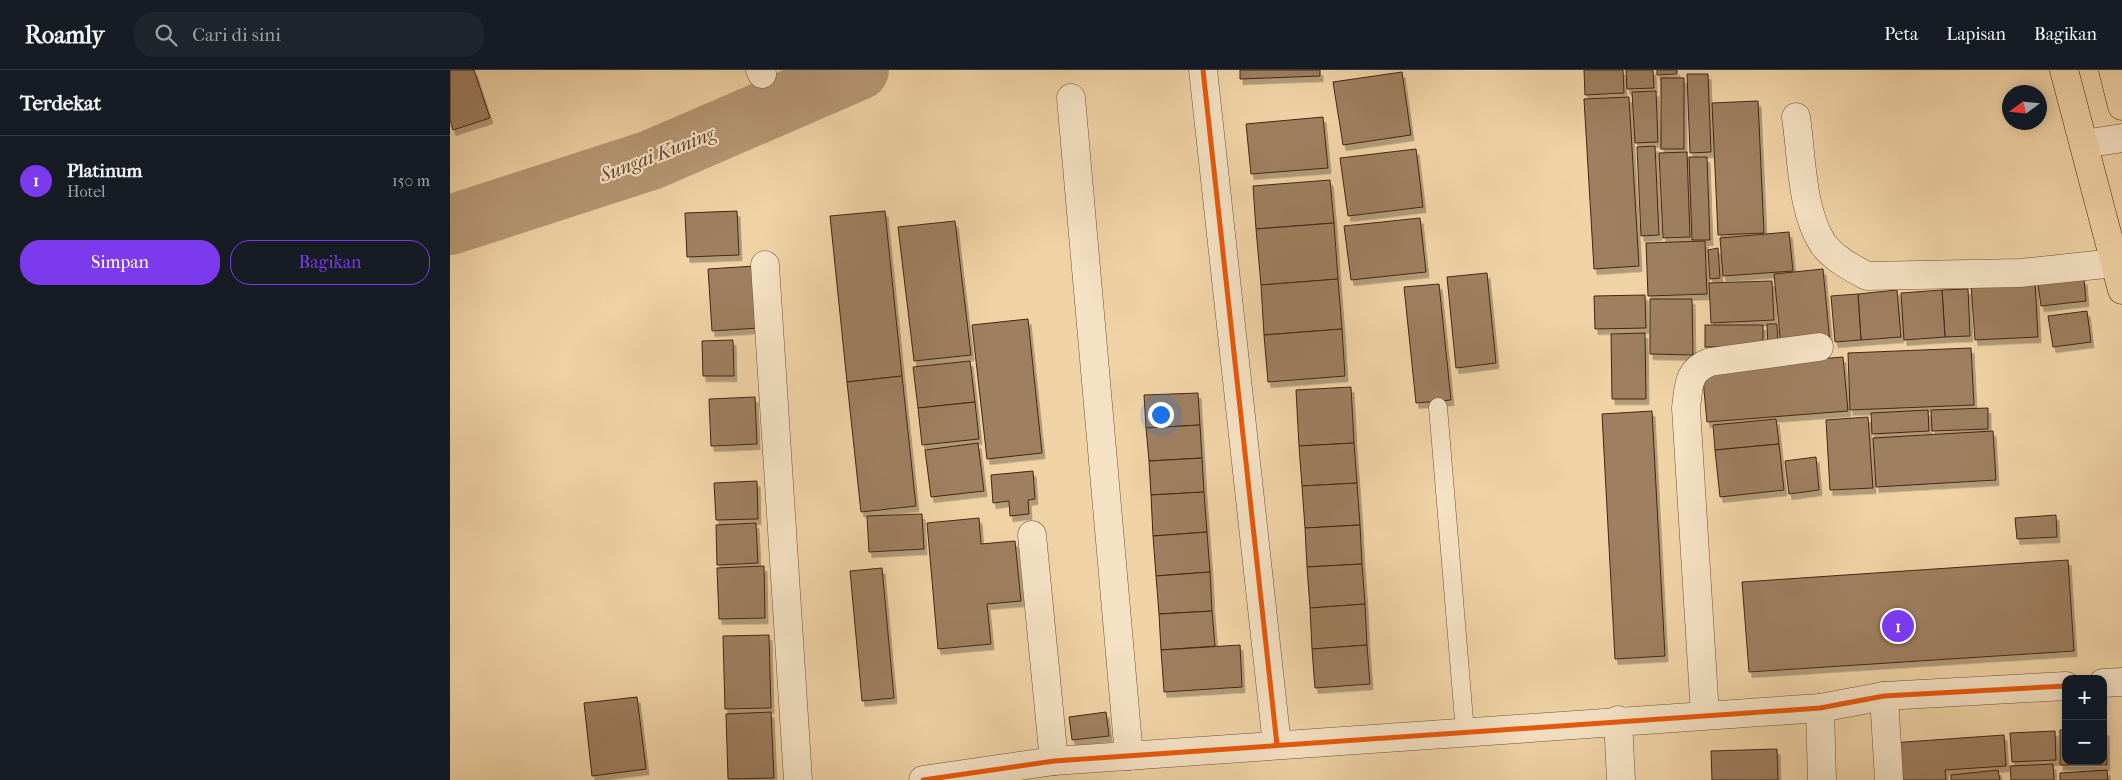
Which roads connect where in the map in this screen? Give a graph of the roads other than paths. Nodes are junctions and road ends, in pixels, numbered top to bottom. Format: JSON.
{"nodes":[{"id":1,"x":1203,"y":70,"type":"edge"},
{"id":2,"x":2064,"y":70,"type":"edge"},
{"id":3,"x":2113,"y":70,"type":"edge"},
{"id":4,"x":1072,"y":98,"type":"dead end"},
{"id":5,"x":2122,"y":106,"type":"edge"},
{"id":6,"x":1796,"y":116,"type":"dead end"},
{"id":7,"x":2122,"y":138,"type":"edge"},
{"id":8,"x":2085,"y":150,"type":"junction"},
{"id":9,"x":2122,"y":150,"type":"edge"},
{"id":10,"x":2115,"y":263,"type":"junction"},
{"id":11,"x":765,"y":265,"type":"dead end"},
{"id":12,"x":2122,"y":290,"type":"edge"},
{"id":13,"x":1819,"y":347,"type":"dead end"},
{"id":14,"x":1438,"y":407,"type":"dead end"},
{"id":15,"x":1032,"y":535,"type":"dead end"},
{"id":16,"x":2122,"y":682,"type":"edge"},
{"id":17,"x":2107,"y":683,"type":"edge"},
{"id":18,"x":2062,"y":686,"type":"edge"},
{"id":19,"x":1884,"y":696,"type":"junction"},
{"id":20,"x":1820,"y":708,"type":"junction"},
{"id":21,"x":1705,"y":715,"type":"junction"},
{"id":22,"x":1618,"y":720,"type":"junction"},
{"id":23,"x":1465,"y":732,"type":"junction"},
{"id":24,"x":1277,"y":745,"type":"junction"},
{"id":25,"x":1129,"y":756,"type":"junction"},
{"id":26,"x":1054,"y":761,"type":"junction"},
{"id":27,"x":798,"y":780,"type":"edge"},
{"id":28,"x":922,"y":780,"type":"edge"},
{"id":29,"x":1621,"y":780,"type":"edge"},
{"id":30,"x":1822,"y":780,"type":"edge"},
{"id":31,"x":1889,"y":780,"type":"edge"}],
"edges":[{"from":1,"to":24,"type":"street"},
{"from":2,"to":8,"type":"highway"},
{"from":3,"to":5,"type":"highway"},
{"from":4,"to":25,"type":"street"},
{"from":6,"to":10,"type":"street"},
{"from":7,"to":8,"type":"street"},
{"from":8,"to":9,"type":"street"},
{"from":8,"to":10,"type":"highway"},
{"from":10,"to":12,"type":"highway"},
{"from":11,"to":27,"type":"street"},
{"from":13,"to":21,"type":"street"},
{"from":14,"to":23,"type":"lane"},
{"from":15,"to":26,"type":"street"},
{"from":16,"to":17,"type":"street"},
{"from":18,"to":19,"type":"street"},
{"from":19,"to":20,"type":"street"},
{"from":19,"to":31,"type":"street"},
{"from":20,"to":21,"type":"street"},
{"from":20,"to":30,"type":"street"},
{"from":21,"to":22,"type":"street"},
{"from":22,"to":23,"type":"street"},
{"from":22,"to":29,"type":"street"},
{"from":23,"to":24,"type":"street"},
{"from":24,"to":25,"type":"street"},
{"from":25,"to":26,"type":"street"},
{"from":26,"to":28,"type":"street"}]}
